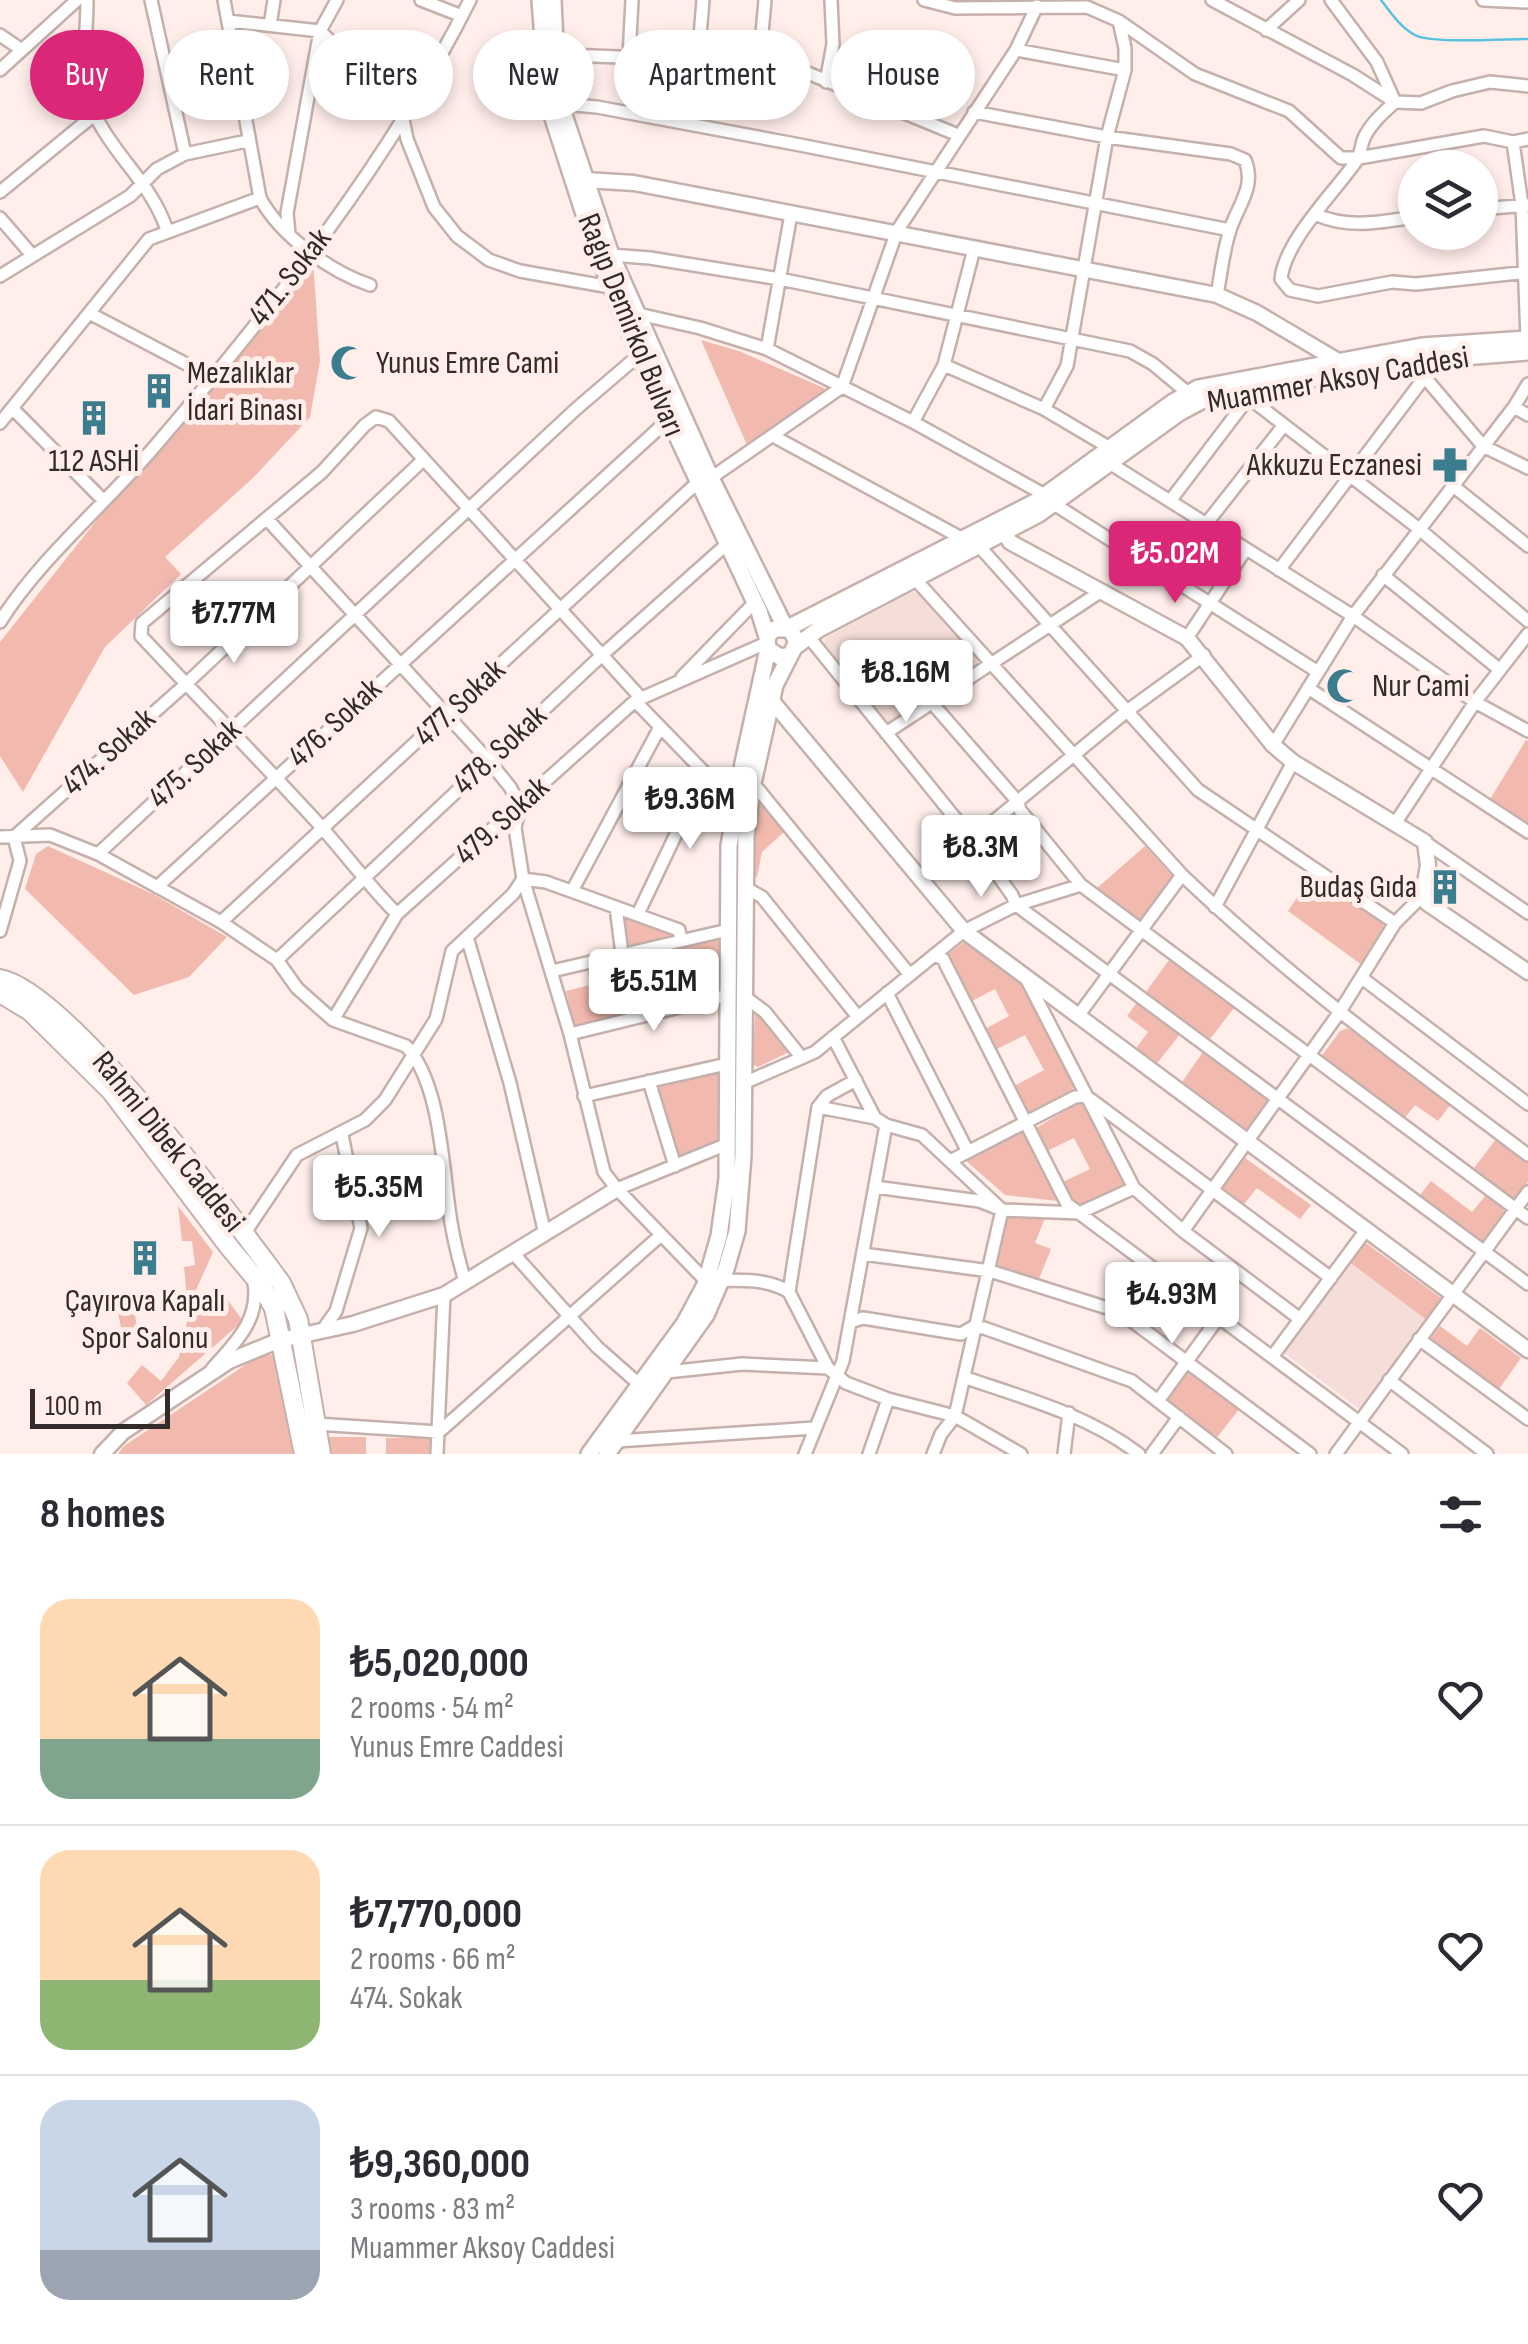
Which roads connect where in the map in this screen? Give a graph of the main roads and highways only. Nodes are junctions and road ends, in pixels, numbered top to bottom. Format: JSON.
{"nodes":[{"id":1,"x":540,"y":0,"type":"edge"},
{"id":2,"x":553,"y":0,"type":"edge"},
{"id":3,"x":1528,"y":339,"type":"edge"},
{"id":4,"x":1528,"y":352,"type":"edge"},
{"id":5,"x":1110,"y":456,"type":"junction"},
{"id":6,"x":704,"y":480,"type":"junction"},
{"id":7,"x":972,"y":543,"type":"junction"},
{"id":8,"x":787,"y":628,"type":"junction"},
{"id":9,"x":767,"y":643,"type":"junction"},
{"id":10,"x":798,"y":646,"type":"junction"},
{"id":11,"x":0,"y":980,"type":"edge"},
{"id":12,"x":0,"y":993,"type":"edge"},
{"id":13,"x":736,"y":996,"type":"junction"},
{"id":14,"x":237,"y":1242,"type":"junction"},
{"id":15,"x":714,"y":1280,"type":"junction"},
{"id":16,"x":612,"y":1447,"type":"edge"},
{"id":17,"x":304,"y":1454,"type":"edge"},
{"id":18,"x":321,"y":1454,"type":"edge"},
{"id":19,"x":589,"y":1454,"type":"edge"}],
"edges":[{"from":1,"to":6,"type":"main road","name":"Ragıp Demirkol Bulvarı"},
{"from":2,"to":6,"type":"main road","name":"Ragıp Demirkol Bulvarı"},
{"from":3,"to":5,"type":"main road"},
{"from":4,"to":5,"type":"main road","name":"Muammer Aksoy Caddesi"},
{"from":5,"to":7,"type":"main road"},
{"from":6,"to":8,"type":"main road","name":"Ragıp Demirkol Bulvarı"},
{"from":6,"to":9,"type":"main road","name":"Ragıp Demirkol Bulvarı"},
{"from":7,"to":8,"type":"main road"},
{"from":7,"to":10,"type":"main road"},
{"from":8,"to":9,"type":"main road"},
{"from":8,"to":10,"type":"main road"},
{"from":9,"to":10,"type":"main road"},
{"from":9,"to":13,"type":"main road"},
{"from":10,"to":13,"type":"main road"},
{"from":11,"to":14,"type":"main road","name":"Rahmi Dibek Caddesi"},
{"from":12,"to":14,"type":"main road","name":"Rahmi Dibek Caddesi"},
{"from":13,"to":15,"type":"main road"},
{"from":13,"to":15,"type":"main road"},
{"from":14,"to":17,"type":"main road","name":"Rahmi Dibek Caddesi"},
{"from":14,"to":18,"type":"main road","name":"Rahmi Dibek Caddesi"},
{"from":15,"to":16,"type":"main road"},
{"from":15,"to":19,"type":"main road"}]}
